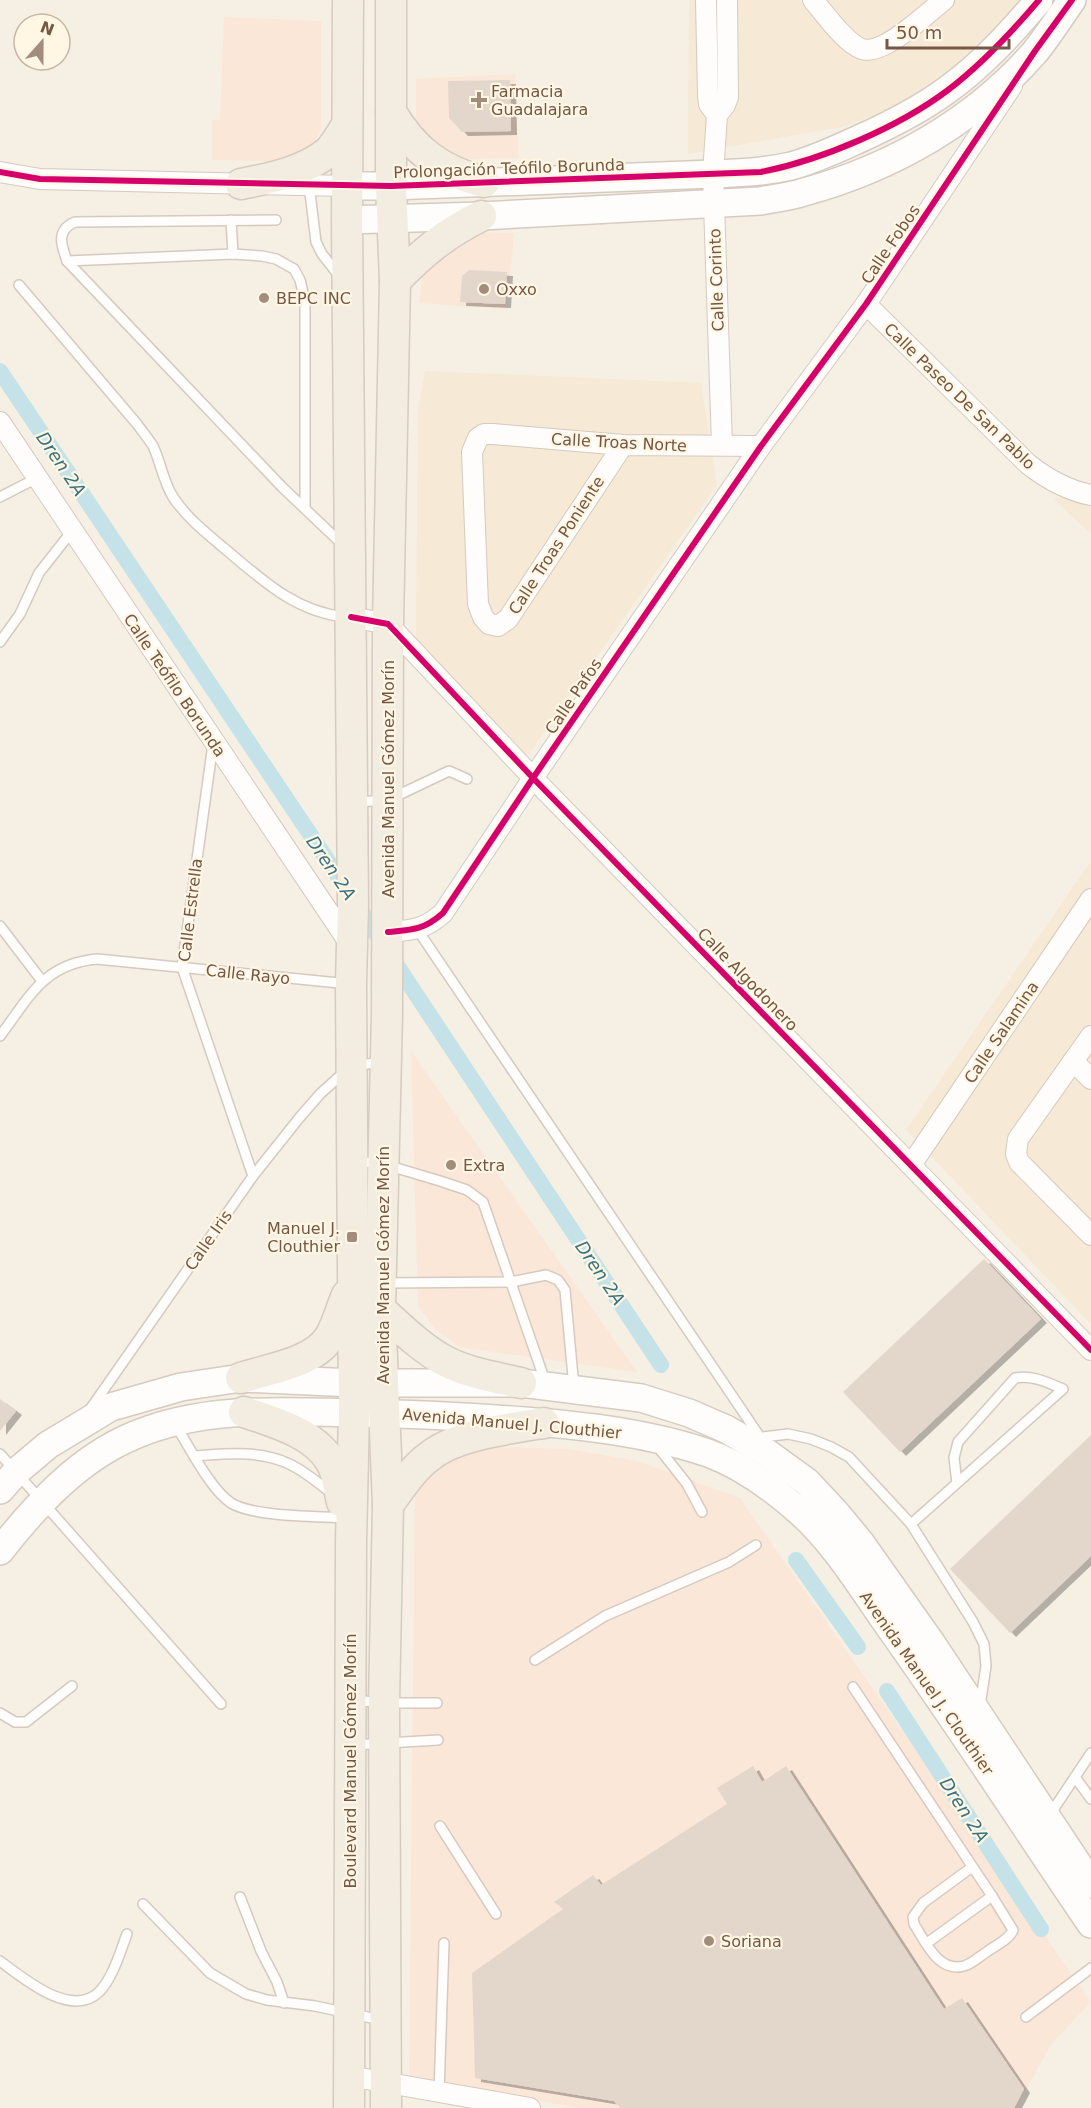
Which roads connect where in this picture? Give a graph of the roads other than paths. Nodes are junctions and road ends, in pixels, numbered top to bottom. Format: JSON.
{"nodes":[{"id":1,"x":348,"y":0,"type":"edge"},
{"id":2,"x":391,"y":0,"type":"edge"},
{"id":3,"x":706,"y":0,"type":"edge"},
{"id":4,"x":727,"y":0,"type":"edge"},
{"id":5,"x":813,"y":0,"type":"edge"},
{"id":6,"x":944,"y":0,"type":"edge"},
{"id":7,"x":1039,"y":0,"type":"edge"},
{"id":8,"x":1072,"y":0,"type":"edge"},
{"id":9,"x":1035,"y":51,"type":"junction"},
{"id":10,"x":391,"y":112,"type":"junction"},
{"id":11,"x":717,"y":115,"type":"junction"},
{"id":12,"x":347,"y":125,"type":"junction"},
{"id":13,"x":0,"y":172,"type":"edge"},
{"id":14,"x":713,"y":174,"type":"junction"},
{"id":15,"x":487,"y":182,"type":"junction"},
{"id":16,"x":241,"y":184,"type":"junction"},
{"id":17,"x":309,"y":185,"type":"junction"},
{"id":18,"x":347,"y":186,"type":"junction"},
{"id":19,"x":392,"y":186,"type":"junction"},
{"id":20,"x":714,"y":203,"type":"junction"},
{"id":21,"x":488,"y":216,"type":"junction"},
{"id":22,"x":392,"y":219,"type":"junction"},
{"id":23,"x":231,"y":220,"type":"junction"},
{"id":24,"x":276,"y":220,"type":"dead end"},
{"id":25,"x":347,"y":220,"type":"junction"},
{"id":26,"x":233,"y":254,"type":"junction"},
{"id":27,"x":67,"y":261,"type":"junction"},
{"id":28,"x":395,"y":281,"type":"junction"},
{"id":29,"x":19,"y":285,"type":"dead end"},
{"id":30,"x":348,"y":287,"type":"junction"},
{"id":31,"x":866,"y":304,"type":"junction"},
{"id":32,"x":0,"y":422,"type":"edge"},
{"id":33,"x":478,"y":438,"type":"joint"},
{"id":34,"x":623,"y":445,"type":"junction"},
{"id":35,"x":722,"y":445,"type":"junction"},
{"id":36,"x":761,"y":446,"type":"junction"},
{"id":37,"x":37,"y":478,"type":"junction"},
{"id":38,"x":1091,"y":495,"type":"edge"},
{"id":39,"x":0,"y":497,"type":"edge"},
{"id":40,"x":305,"y":509,"type":"junction"},
{"id":41,"x":72,"y":531,"type":"junction"},
{"id":42,"x":350,"y":552,"type":"junction"},
{"id":43,"x":351,"y":617,"type":"junction"},
{"id":44,"x":388,"y":624,"type":"junction"},
{"id":45,"x":0,"y":642,"type":"edge"},
{"id":46,"x":213,"y":742,"type":"junction"},
{"id":47,"x":533,"y":778,"type":"junction"},
{"id":48,"x":467,"y":779,"type":"dead end"},
{"id":49,"x":388,"y":800,"type":"junction"},
{"id":50,"x":352,"y":802,"type":"junction"},
{"id":51,"x":1091,"y":899,"type":"edge"},
{"id":52,"x":0,"y":926,"type":"edge"},
{"id":53,"x":417,"y":929,"type":"junction"},
{"id":54,"x":387,"y":940,"type":"junction"},
{"id":55,"x":352,"y":947,"type":"junction"},
{"id":56,"x":182,"y":967,"type":"junction"},
{"id":57,"x":42,"y":981,"type":"junction"},
{"id":58,"x":351,"y":984,"type":"junction"},
{"id":59,"x":0,"y":1036,"type":"edge"},
{"id":60,"x":1091,"y":1036,"type":"edge"},
{"id":61,"x":1073,"y":1061,"type":"junction"},
{"id":62,"x":386,"y":1062,"type":"junction"},
{"id":63,"x":351,"y":1066,"type":"junction"},
{"id":64,"x":1091,"y":1079,"type":"edge"},
{"id":65,"x":351,"y":1161,"type":"junction"},
{"id":66,"x":383,"y":1164,"type":"junction"},
{"id":67,"x":911,"y":1165,"type":"junction"},
{"id":68,"x":253,"y":1176,"type":"junction"},
{"id":69,"x":1091,"y":1235,"type":"edge"},
{"id":70,"x":511,"y":1281,"type":"junction"},
{"id":71,"x":369,"y":1288,"type":"junction"},
{"id":72,"x":1091,"y":1350,"type":"edge"},
{"id":73,"x":241,"y":1378,"type":"junction"},
{"id":74,"x":354,"y":1383,"type":"junction"},
{"id":75,"x":383,"y":1383,"type":"junction"},
{"id":76,"x":534,"y":1385,"type":"junction"},
{"id":77,"x":574,"y":1390,"type":"junction"},
{"id":78,"x":244,"y":1412,"type":"junction"},
{"id":79,"x":354,"y":1413,"type":"junction"},
{"id":80,"x":383,"y":1414,"type":"junction"},
{"id":81,"x":174,"y":1422,"type":"junction"},
{"id":82,"x":544,"y":1423,"type":"junction"},
{"id":83,"x":79,"y":1425,"type":"junction"},
{"id":84,"x":650,"y":1437,"type":"junction"},
{"id":85,"x":736,"y":1444,"type":"junction"},
{"id":86,"x":194,"y":1456,"type":"junction"},
{"id":87,"x":5,"y":1472,"type":"edge"},
{"id":88,"x":957,"y":1483,"type":"junction"},
{"id":89,"x":42,"y":1503,"type":"junction"},
{"id":90,"x":387,"y":1505,"type":"junction"},
{"id":91,"x":702,"y":1512,"type":"dead end"},
{"id":92,"x":346,"y":1521,"type":"junction"},
{"id":93,"x":911,"y":1524,"type":"junction"},
{"id":94,"x":756,"y":1545,"type":"dead end"},
{"id":95,"x":0,"y":1551,"type":"edge"},
{"id":96,"x":535,"y":1660,"type":"dead end"},
{"id":97,"x":72,"y":1686,"type":"dead end"},
{"id":98,"x":853,"y":1687,"type":"dead end"},
{"id":99,"x":351,"y":1700,"type":"junction"},
{"id":100,"x":384,"y":1703,"type":"junction"},
{"id":101,"x":437,"y":1703,"type":"dead end"},
{"id":102,"x":221,"y":1704,"type":"dead end"},
{"id":103,"x":0,"y":1713,"type":"edge"},
{"id":104,"x":974,"y":1728,"type":"junction"},
{"id":105,"x":438,"y":1740,"type":"dead end"},
{"id":106,"x":385,"y":1744,"type":"junction"},
{"id":107,"x":350,"y":1746,"type":"junction"},
{"id":108,"x":1091,"y":1753,"type":"edge"},
{"id":109,"x":1076,"y":1777,"type":"junction"},
{"id":110,"x":1091,"y":1799,"type":"edge"},
{"id":111,"x":440,"y":1826,"type":"dead end"},
{"id":112,"x":1041,"y":1830,"type":"junction"},
{"id":113,"x":972,"y":1867,"type":"junction"},
{"id":114,"x":1091,"y":1884,"type":"edge"},
{"id":115,"x":992,"y":1896,"type":"junction"},
{"id":116,"x":240,"y":1897,"type":"dead end"},
{"id":117,"x":143,"y":1904,"type":"dead end"},
{"id":118,"x":496,"y":1914,"type":"dead end"},
{"id":119,"x":1091,"y":1924,"type":"edge"},
{"id":120,"x":127,"y":1934,"type":"dead end"},
{"id":121,"x":444,"y":1943,"type":"dead end"},
{"id":122,"x":927,"y":1943,"type":"junction"},
{"id":123,"x":0,"y":1961,"type":"edge"},
{"id":124,"x":1091,"y":1968,"type":"edge"},
{"id":125,"x":284,"y":2003,"type":"junction"},
{"id":126,"x":349,"y":2013,"type":"junction"},
{"id":127,"x":1026,"y":2017,"type":"dead end"},
{"id":128,"x":386,"y":2022,"type":"junction"},
{"id":129,"x":349,"y":2076,"type":"junction"},
{"id":130,"x":439,"y":2093,"type":"junction"},
{"id":131,"x":386,"y":2095,"type":"edge"},
{"id":132,"x":349,"y":2108,"type":"edge"},
{"id":133,"x":530,"y":2108,"type":"edge"}],
"edges":[{"from":1,"to":12,"type":"main road","name":"Avenida Manuel Gómez Morín"},
{"from":2,"to":10,"type":"main road","name":"Avenida Manuel Gómez Morín"},
{"from":3,"to":11,"type":"street","name":"Calle Corinto"},
{"from":4,"to":11,"type":"street","name":"Calle Corinto"},
{"from":5,"to":6,"type":"street"},
{"from":7,"to":14,"type":"main road","name":"Prolongación Teófilo Borunda"},
{"from":8,"to":9,"type":"main road"},
{"from":9,"to":20,"type":"main road"},
{"from":9,"to":31,"type":"street","name":"Calle Fobos"},
{"from":10,"to":15,"type":"main road"},
{"from":10,"to":19,"type":"main road","name":"Avenida Manuel Gómez Morín"},
{"from":11,"to":14,"type":"street","name":"Calle Corinto"},
{"from":12,"to":16,"type":"main road"},
{"from":12,"to":18,"type":"main road","name":"Avenida Manuel Gómez Morín"},
{"from":13,"to":16,"type":"street","name":"Prolongación Teófilo Borunda"},
{"from":14,"to":15,"type":"main road","name":"Prolongación Teófilo Borunda"},
{"from":14,"to":20,"type":"street","name":"Calle Corinto"},
{"from":15,"to":19,"type":"main road","name":"Prolongación Teófilo Borunda"},
{"from":15,"to":21,"type":"main road"},
{"from":16,"to":17,"type":"street","name":"Prolongación Teófilo Borunda"},
{"from":17,"to":18,"type":"street","name":"Prolongación Teófilo Borunda"},
{"from":17,"to":30,"type":"lane"},
{"from":18,"to":19,"type":"main road","name":"Prolongación Teófilo Borunda"},
{"from":18,"to":25,"type":"main road","name":"Avenida Manuel Gómez Morín"},
{"from":19,"to":22,"type":"main road","name":"Avenida Manuel Gómez Morín"},
{"from":20,"to":21,"type":"main road"},
{"from":20,"to":35,"type":"street","name":"Calle Corinto"},
{"from":21,"to":22,"type":"main road"},
{"from":21,"to":28,"type":"main road"},
{"from":22,"to":25,"type":"main road"},
{"from":22,"to":28,"type":"main road","name":"Avenida Manuel Gómez Morín"},
{"from":23,"to":24,"type":"lane"},
{"from":23,"to":26,"type":"lane"},
{"from":23,"to":27,"type":"lane"},
{"from":25,"to":30,"type":"main road","name":"Avenida Manuel Gómez Morín"},
{"from":26,"to":27,"type":"lane"},
{"from":26,"to":40,"type":"lane"},
{"from":27,"to":40,"type":"lane"},
{"from":28,"to":44,"type":"main road","name":"Avenida Manuel Gómez Morín"},
{"from":29,"to":43,"type":"lane"},
{"from":30,"to":42,"type":"main road","name":"Avenida Manuel Gómez Morín"},
{"from":31,"to":36,"type":"street","name":"Calle Fobos"},
{"from":31,"to":38,"type":"street","name":"Calle Paseo De San Pablo"},
{"from":32,"to":37,"type":"street","name":"Calle Teófilo Borunda"},
{"from":33,"to":34,"type":"street","name":"Calle Troas Norte"},
{"from":33,"to":34,"type":"street","name":"Calle Troas Poniente"},
{"from":34,"to":35,"type":"street","name":"Calle Troas Norte"},
{"from":35,"to":36,"type":"street","name":"Calle Troas Norte"},
{"from":36,"to":47,"type":"street","name":"Calle Pafos"},
{"from":37,"to":39,"type":"lane"},
{"from":37,"to":41,"type":"street","name":"Calle Teófilo Borunda"},
{"from":40,"to":42,"type":"lane"},
{"from":41,"to":45,"type":"lane"},
{"from":41,"to":46,"type":"street","name":"Calle Teófilo Borunda"},
{"from":42,"to":43,"type":"main road","name":"Avenida Manuel Gómez Morín"},
{"from":43,"to":44,"type":"street"},
{"from":43,"to":50,"type":"main road","name":"Avenida Manuel Gómez Morín"},
{"from":44,"to":47,"type":"street","name":"Calle Algodonero"},
{"from":44,"to":49,"type":"main road","name":"Avenida Manuel Gómez Morín"},
{"from":46,"to":55,"type":"street","name":"Calle Teófilo Borunda"},
{"from":46,"to":56,"type":"lane","name":"Calle Estrella"},
{"from":47,"to":53,"type":"street","name":"Calle Pafos"},
{"from":47,"to":67,"type":"street","name":"Calle Algodonero"},
{"from":48,"to":49,"type":"lane"},
{"from":49,"to":50,"type":"lane"},
{"from":49,"to":54,"type":"main road","name":"Avenida Manuel Gómez Morín"},
{"from":50,"to":55,"type":"main road","name":"Avenida Manuel Gómez Morín"},
{"from":51,"to":67,"type":"street","name":"Calle Salamina"},
{"from":52,"to":57,"type":"lane"},
{"from":53,"to":54,"type":"street","name":"Calle Pafos"},
{"from":53,"to":85,"type":"lane"},
{"from":54,"to":62,"type":"main road","name":"Avenida Manuel Gómez Morín"},
{"from":55,"to":58,"type":"main road","name":"Avenida Manuel Gómez Morín"},
{"from":56,"to":57,"type":"lane","name":"Calle Rayo"},
{"from":56,"to":58,"type":"lane","name":"Calle Rayo"},
{"from":56,"to":68,"type":"lane","name":"Calle Estrella"},
{"from":57,"to":59,"type":"lane"},
{"from":58,"to":63,"type":"main road","name":"Avenida Manuel Gómez Morín"},
{"from":60,"to":61,"type":"street"},
{"from":61,"to":64,"type":"street"},
{"from":61,"to":69,"type":"street"},
{"from":62,"to":63,"type":"lane"},
{"from":62,"to":66,"type":"main road","name":"Avenida Manuel Gómez Morín"},
{"from":63,"to":65,"type":"main road","name":"Avenida Manuel Gómez Morín"},
{"from":63,"to":68,"type":"lane","name":"Calle Iris"},
{"from":65,"to":66,"type":"lane"},
{"from":65,"to":71,"type":"main road","name":"Avenida Manuel Gómez Morín"},
{"from":66,"to":70,"type":"lane"},
{"from":66,"to":71,"type":"main road","name":"Avenida Manuel Gómez Morín"},
{"from":67,"to":72,"type":"street","name":"Calle Algodonero"},
{"from":68,"to":83,"type":"lane","name":"Calle Iris"},
{"from":70,"to":71,"type":"lane"},
{"from":70,"to":76,"type":"lane"},
{"from":70,"to":77,"type":"lane"},
{"from":71,"to":73,"type":"main road"},
{"from":71,"to":74,"type":"main road","name":"Avenida Manuel Gómez Morín"},
{"from":71,"to":75,"type":"main road","name":"Avenida Manuel Gómez Morín"},
{"from":71,"to":76,"type":"main road"},
{"from":73,"to":74,"type":"main road","name":"Avenida Manuel J. Clouthier"},
{"from":73,"to":83,"type":"main road","name":"Avenida Manuel J. Clouthier"},
{"from":74,"to":75,"type":"main road","name":"Avenida Manuel J. Clouthier"},
{"from":74,"to":79,"type":"main road","name":"Avenida Manuel Gómez Morín"},
{"from":75,"to":76,"type":"main road","name":"Avenida Manuel J. Clouthier"},
{"from":75,"to":80,"type":"main road","name":"Avenida Manuel Gómez Morín"},
{"from":76,"to":77,"type":"main road","name":"Avenida Manuel J. Clouthier"},
{"from":77,"to":85,"type":"main road","name":"Avenida Manuel J. Clouthier"},
{"from":78,"to":79,"type":"main road","name":"Avenida Manuel J. Clouthier"},
{"from":78,"to":81,"type":"main road","name":"Avenida Manuel J. Clouthier"},
{"from":78,"to":92,"type":"main road"},
{"from":79,"to":80,"type":"main road","name":"Avenida Manuel J. Clouthier"},
{"from":79,"to":92,"type":"main road","name":"Boulevard Manuel Gómez Morín"},
{"from":80,"to":82,"type":"main road","name":"Avenida Manuel J. Clouthier"},
{"from":80,"to":90,"type":"main road","name":"Boulevard Manuel Gómez Morín"},
{"from":81,"to":86,"type":"lane"},
{"from":81,"to":89,"type":"main road","name":"Avenida Manuel J. Clouthier"},
{"from":82,"to":84,"type":"main road","name":"Avenida Manuel J. Clouthier"},
{"from":82,"to":90,"type":"main road"},
{"from":83,"to":87,"type":"main road","name":"Avenida Manuel J. Clouthier"},
{"from":84,"to":85,"type":"main road","name":"Avenida Manuel J. Clouthier"},
{"from":84,"to":91,"type":"lane"},
{"from":85,"to":93,"type":"lane"},
{"from":85,"to":104,"type":"main road","name":"Avenida Manuel J. Clouthier"},
{"from":85,"to":104,"type":"main road","name":"Avenida Manuel J. Clouthier"},
{"from":86,"to":92,"type":"lane"},
{"from":86,"to":92,"type":"lane"},
{"from":87,"to":89,"type":"lane"},
{"from":88,"to":88,"type":"lane"},
{"from":88,"to":93,"type":"lane"},
{"from":89,"to":95,"type":"main road","name":"Avenida Manuel J. Clouthier"},
{"from":89,"to":102,"type":"lane"},
{"from":90,"to":100,"type":"main road","name":"Boulevard Manuel Gómez Morín"},
{"from":92,"to":99,"type":"main road","name":"Boulevard Manuel Gómez Morín"},
{"from":93,"to":104,"type":"lane"},
{"from":94,"to":96,"type":"lane"},
{"from":97,"to":103,"type":"lane"},
{"from":98,"to":113,"type":"lane"},
{"from":99,"to":100,"type":"lane"},
{"from":99,"to":107,"type":"main road","name":"Boulevard Manuel Gómez Morín"},
{"from":100,"to":101,"type":"lane"},
{"from":100,"to":106,"type":"main road","name":"Boulevard Manuel Gómez Morín"},
{"from":104,"to":112,"type":"main road","name":"Avenida Manuel J. Clouthier"},
{"from":105,"to":106,"type":"lane"},
{"from":106,"to":107,"type":"lane"},
{"from":106,"to":128,"type":"main road","name":"Boulevard Manuel Gómez Morín"},
{"from":107,"to":126,"type":"main road","name":"Boulevard Manuel Gómez Morín"},
{"from":108,"to":109,"type":"lane"},
{"from":109,"to":110,"type":"lane"},
{"from":109,"to":112,"type":"lane"},
{"from":111,"to":118,"type":"lane"},
{"from":112,"to":114,"type":"main road","name":"Avenida Manuel J. Clouthier"},
{"from":112,"to":119,"type":"main road","name":"Avenida Manuel J. Clouthier"},
{"from":113,"to":115,"type":"lane"},
{"from":113,"to":122,"type":"lane"},
{"from":115,"to":122,"type":"lane"},
{"from":115,"to":122,"type":"lane"},
{"from":116,"to":125,"type":"lane"},
{"from":117,"to":125,"type":"lane"},
{"from":120,"to":123,"type":"lane"},
{"from":121,"to":130,"type":"lane"},
{"from":124,"to":127,"type":"lane"},
{"from":125,"to":126,"type":"lane"},
{"from":126,"to":128,"type":"lane"},
{"from":126,"to":129,"type":"main road","name":"Boulevard Manuel Gómez Morín"},
{"from":128,"to":131,"type":"main road","name":"Boulevard Manuel Gómez Morín"},
{"from":129,"to":131,"type":"street"},
{"from":129,"to":132,"type":"main road","name":"Boulevard Manuel Gómez Morín"},
{"from":130,"to":131,"type":"street"},
{"from":130,"to":133,"type":"street"}]}
